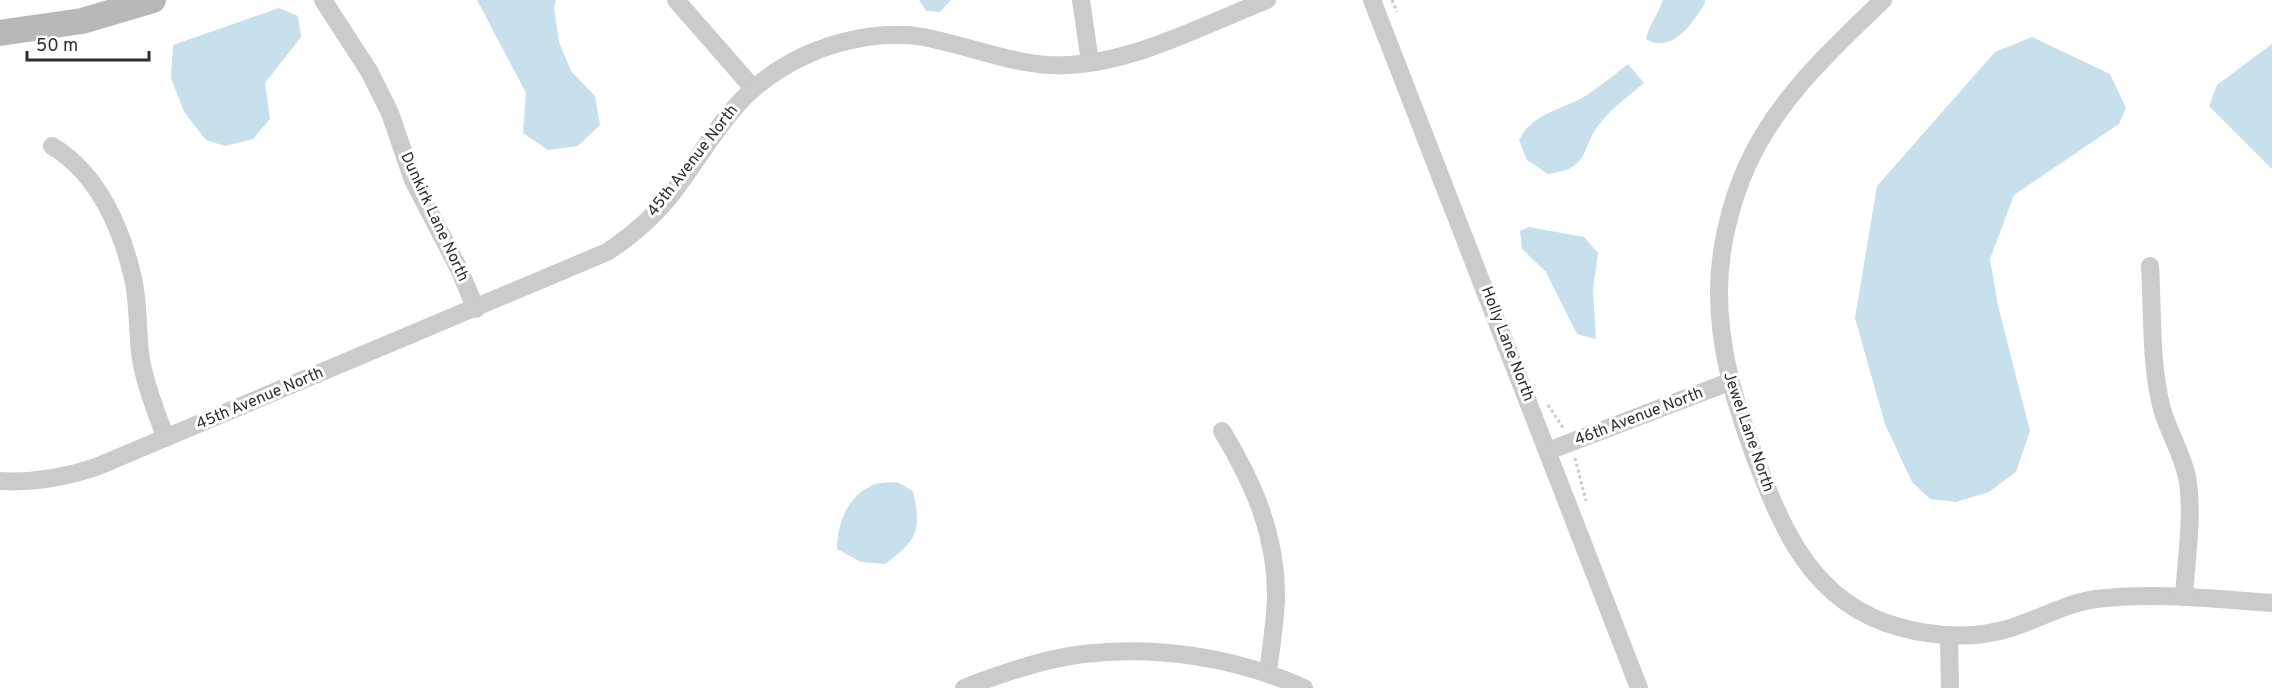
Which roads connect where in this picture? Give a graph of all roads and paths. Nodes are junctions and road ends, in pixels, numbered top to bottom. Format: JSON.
{"nodes":[{"id":1,"x":153,"y":0,"type":"edge"},
{"id":2,"x":323,"y":0,"type":"edge"},
{"id":3,"x":676,"y":0,"type":"edge"},
{"id":4,"x":1081,"y":0,"type":"edge"},
{"id":5,"x":1267,"y":0,"type":"edge"},
{"id":6,"x":1372,"y":0,"type":"edge"},
{"id":7,"x":1883,"y":0,"type":"edge"},
{"id":8,"x":0,"y":33,"type":"edge"},
{"id":9,"x":1090,"y":62,"type":"junction"},
{"id":10,"x":753,"y":88,"type":"junction"},
{"id":11,"x":52,"y":146,"type":"dead end"},
{"id":12,"x":2150,"y":267,"type":"dead end"},
{"id":13,"x":476,"y":309,"type":"junction"},
{"id":14,"x":1729,"y":382,"type":"junction"},
{"id":15,"x":1222,"y":431,"type":"dead end"},
{"id":16,"x":166,"y":438,"type":"junction"},
{"id":17,"x":1548,"y":451,"type":"junction"},
{"id":18,"x":0,"y":481,"type":"edge"},
{"id":19,"x":2184,"y":597,"type":"junction"},
{"id":20,"x":2272,"y":603,"type":"edge"},
{"id":21,"x":1949,"y":636,"type":"junction"},
{"id":22,"x":1268,"y":672,"type":"junction"},
{"id":23,"x":964,"y":688,"type":"edge"},
{"id":24,"x":1304,"y":688,"type":"edge"},
{"id":25,"x":1639,"y":688,"type":"edge"},
{"id":26,"x":1950,"y":688,"type":"edge"}],
"edges":[{"from":1,"to":8,"type":"street"},
{"from":2,"to":13,"type":"street","name":"Dunkirk Lane North"},
{"from":3,"to":10,"type":"street"},
{"from":4,"to":9,"type":"street"},
{"from":5,"to":9,"type":"street","name":"45th Avenue North"},
{"from":6,"to":17,"type":"street","name":"Holly Lane North"},
{"from":7,"to":14,"type":"street","name":"Jewel Lane North"},
{"from":9,"to":10,"type":"street","name":"45th Avenue North"},
{"from":10,"to":13,"type":"street","name":"45th Avenue North"},
{"from":11,"to":16,"type":"street"},
{"from":12,"to":19,"type":"street"},
{"from":13,"to":16,"type":"street","name":"45th Avenue North"},
{"from":14,"to":17,"type":"street","name":"46th Avenue North"},
{"from":14,"to":21,"type":"street","name":"Jewel Lane North"},
{"from":15,"to":22,"type":"street"},
{"from":16,"to":18,"type":"street","name":"45th Avenue North"},
{"from":17,"to":25,"type":"street","name":"Holly Lane North"},
{"from":19,"to":20,"type":"street"},
{"from":19,"to":21,"type":"street"},
{"from":21,"to":26,"type":"street"},
{"from":22,"to":23,"type":"street"},
{"from":22,"to":24,"type":"street"}]}
